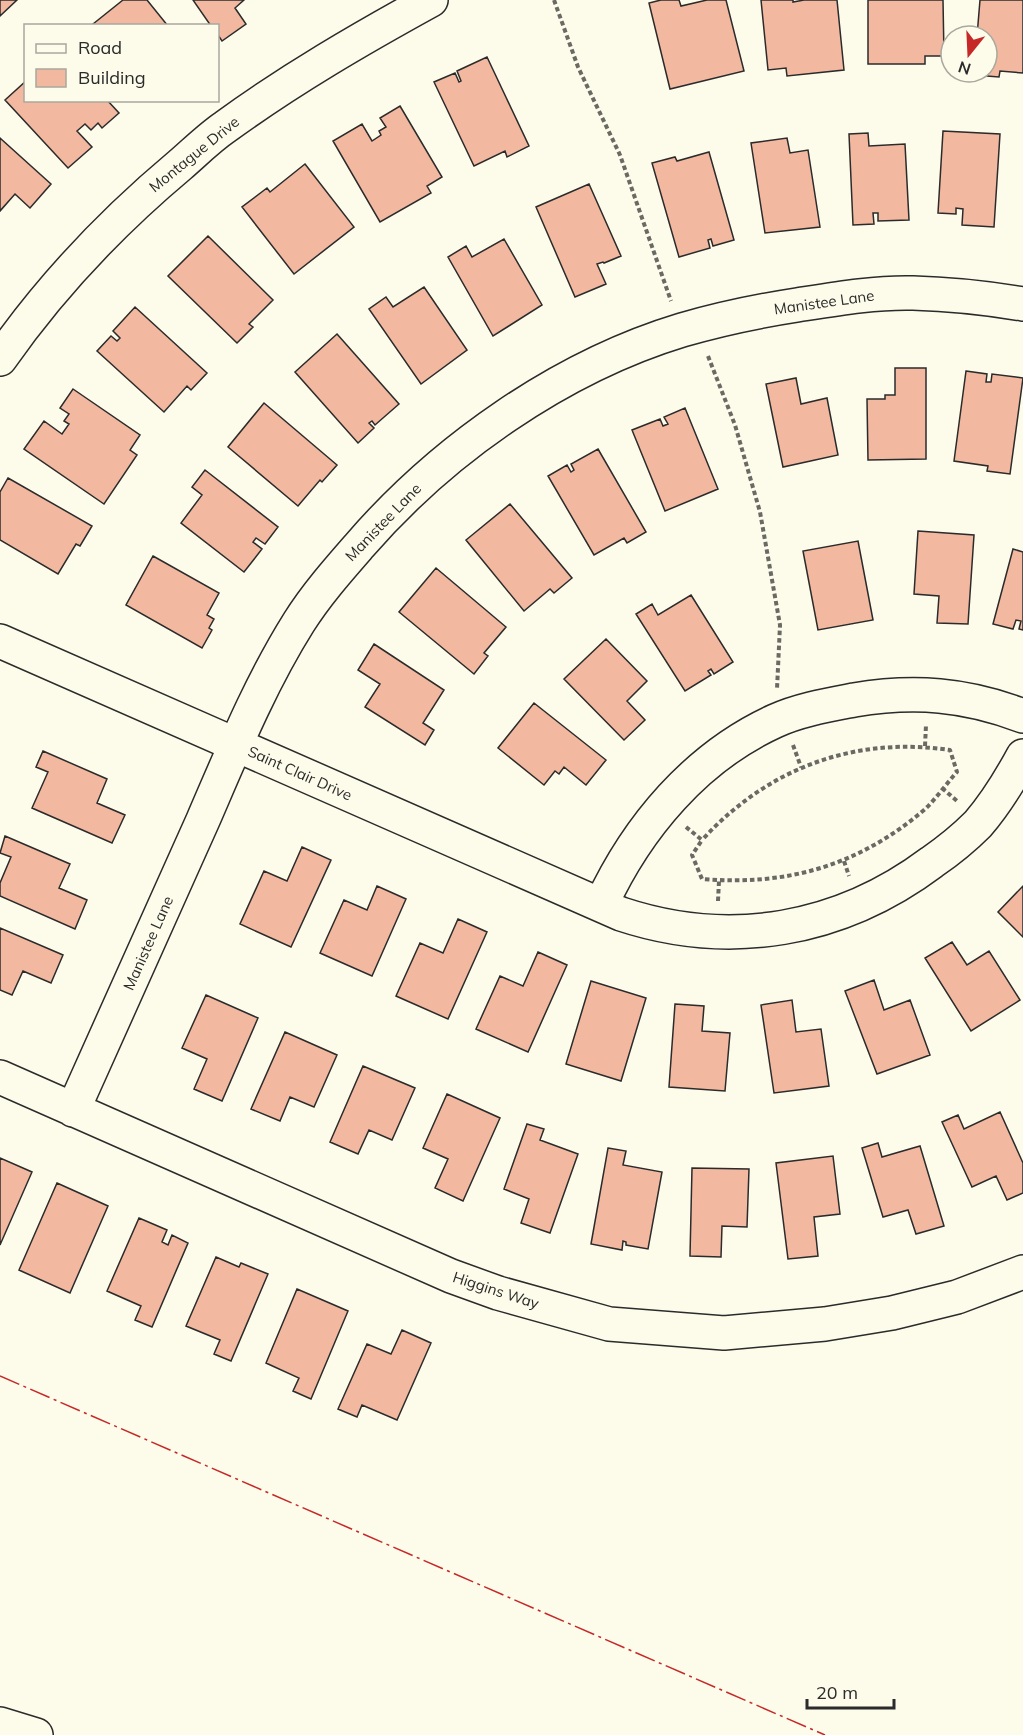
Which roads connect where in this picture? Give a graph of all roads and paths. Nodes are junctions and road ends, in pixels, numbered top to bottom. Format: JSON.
{"nodes":[{"id":1,"x":431,"y":0,"type":"edge"},
{"id":2,"x":554,"y":0,"type":"edge"},
{"id":3,"x":1023,"y":304,"type":"edge"},
{"id":4,"x":689,"y":328,"type":"junction"},
{"id":5,"x":0,"y":358,"type":"edge"},
{"id":6,"x":0,"y":641,"type":"edge"},
{"id":7,"x":1023,"y":716,"type":"edge"},
{"id":8,"x":777,"y":720,"type":"junction"},
{"id":9,"x":236,"y":745,"type":"junction"},
{"id":10,"x":1023,"y":756,"type":"edge"},
{"id":11,"x":662,"y":808,"type":"junction"},
{"id":12,"x":702,"y":840,"type":"junction"},
{"id":13,"x":601,"y":905,"type":"junction"},
{"id":14,"x":0,"y":1077,"type":"edge"},
{"id":15,"x":73,"y":1110,"type":"junction"},
{"id":16,"x":1023,"y":1272,"type":"edge"},
{"id":17,"x":0,"y":1724,"type":"edge"},
{"id":18,"x":36,"y":1735,"type":"edge"}],
"edges":[{"from":1,"to":5,"type":"street","name":"Montague Drive"},
{"from":2,"to":4,"type":"path"},
{"from":3,"to":4,"type":"street","name":"Manistee Lane"},
{"from":4,"to":8,"type":"path"},
{"from":4,"to":9,"type":"street","name":"Manistee Lane"},
{"from":6,"to":9,"type":"street","name":"Saint Clair Drive"},
{"from":7,"to":8,"type":"street"},
{"from":8,"to":11,"type":"street"},
{"from":9,"to":13,"type":"street","name":"Saint Clair Drive"},
{"from":9,"to":15,"type":"street","name":"Manistee Lane"},
{"from":10,"to":13,"type":"street","name":"Saint Clair Drive"},
{"from":11,"to":12,"type":"path"},
{"from":11,"to":13,"type":"street"},
{"from":12,"to":12,"type":"path"},
{"from":14,"to":15,"type":"street","name":"Higgins Way"},
{"from":15,"to":16,"type":"street","name":"Higgins Way"},
{"from":17,"to":18,"type":"street"}]}
